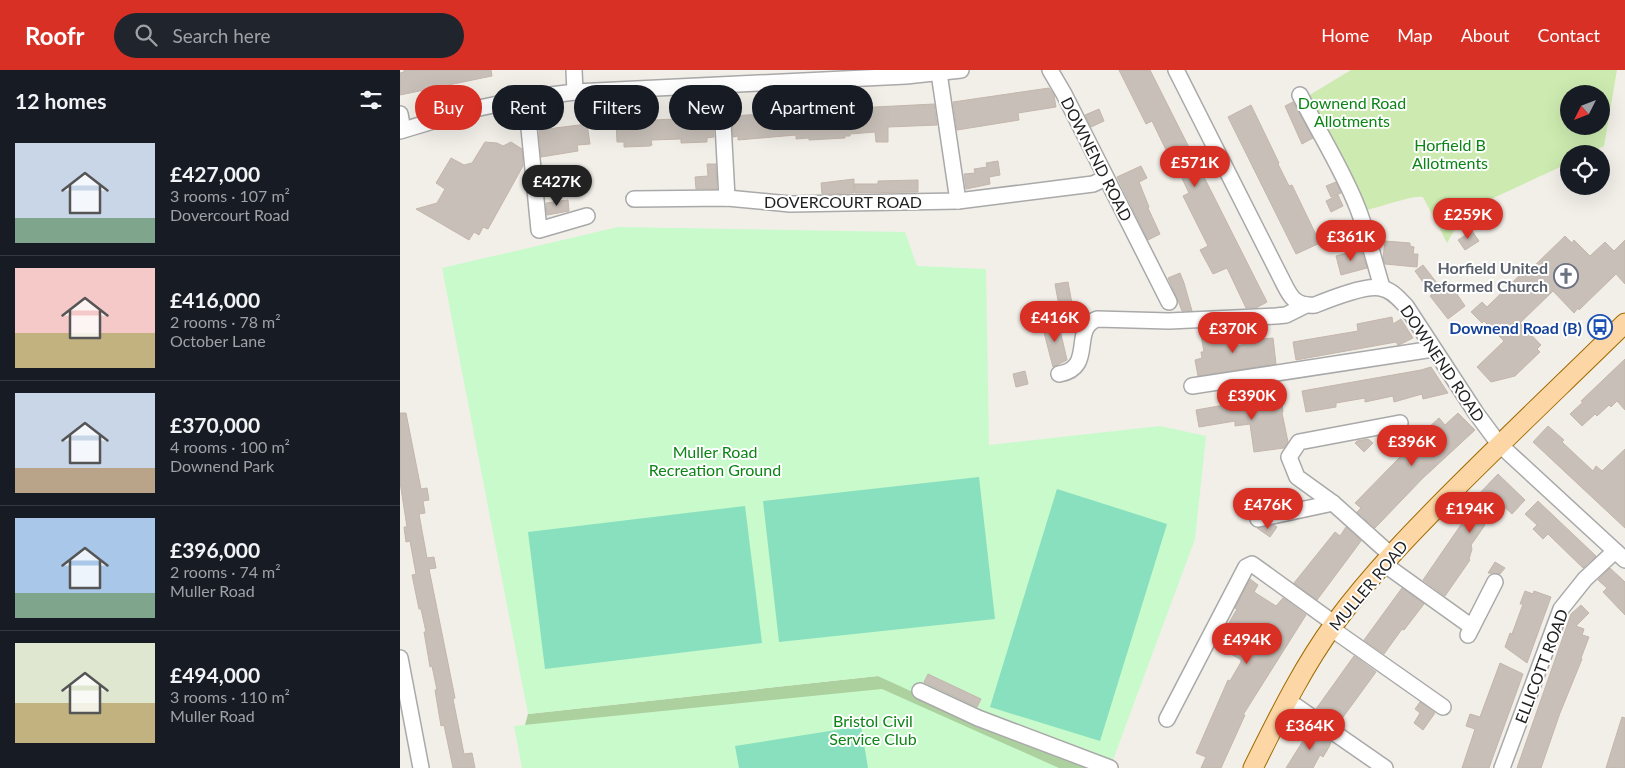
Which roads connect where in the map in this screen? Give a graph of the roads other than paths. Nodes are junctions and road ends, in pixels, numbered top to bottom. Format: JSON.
{"nodes":[{"id":1,"x":574,"y":70,"type":"edge"},
{"id":2,"x":961,"y":70,"type":"edge"},
{"id":3,"x":1050,"y":70,"type":"edge"},
{"id":4,"x":1176,"y":70,"type":"edge"},
{"id":5,"x":906,"y":73,"type":"edge"},
{"id":6,"x":939,"y":73,"type":"junction"},
{"id":7,"x":575,"y":85,"type":"edge"},
{"id":8,"x":735,"y":85,"type":"edge"},
{"id":9,"x":1300,"y":95,"type":"dead end"},
{"id":10,"x":492,"y":105,"type":"edge"},
{"id":11,"x":400,"y":114,"type":"edge"},
{"id":12,"x":402,"y":130,"type":"edge"},
{"id":13,"x":529,"y":130,"type":"edge"},
{"id":14,"x":723,"y":130,"type":"edge"},
{"id":15,"x":1100,"y":181,"type":"junction"},
{"id":16,"x":727,"y":198,"type":"junction"},
{"id":17,"x":634,"y":199,"type":"dead end"},
{"id":18,"x":958,"y":201,"type":"junction"},
{"id":19,"x":587,"y":216,"type":"dead end"},
{"id":20,"x":1382,"y":288,"type":"junction"},
{"id":21,"x":1169,"y":302,"type":"dead end"},
{"id":22,"x":1306,"y":306,"type":"junction"},
{"id":23,"x":1625,"y":323,"type":"edge"},
{"id":24,"x":1433,"y":349,"type":"junction"},
{"id":25,"x":1058,"y":374,"type":"dead end"},
{"id":26,"x":1192,"y":386,"type":"dead end"},
{"id":27,"x":1400,"y":423,"type":"dead end"},
{"id":28,"x":1500,"y":444,"type":"junction"},
{"id":29,"x":1333,"y":503,"type":"junction"},
{"id":30,"x":1258,"y":519,"type":"dead end"},
{"id":31,"x":1621,"y":555,"type":"edge"},
{"id":32,"x":1388,"y":560,"type":"junction"},
{"id":33,"x":1496,"y":582,"type":"dead end"},
{"id":34,"x":1333,"y":626,"type":"junction"},
{"id":35,"x":400,"y":658,"type":"edge"},
{"id":36,"x":920,"y":691,"type":"dead end"},
{"id":37,"x":1287,"y":700,"type":"junction"},
{"id":38,"x":1443,"y":707,"type":"dead end"},
{"id":39,"x":1167,"y":718,"type":"dead end"},
{"id":40,"x":421,"y":768,"type":"edge"},
{"id":41,"x":1110,"y":768,"type":"edge"},
{"id":42,"x":1252,"y":768,"type":"edge"},
{"id":43,"x":1385,"y":768,"type":"edge"},
{"id":44,"x":1502,"y":768,"type":"edge"}],
"edges":[{"from":1,"to":7,"type":"street"},
{"from":2,"to":6,"type":"street"},
{"from":3,"to":15,"type":"street","name":"DOWNEND ROAD"},
{"from":4,"to":22,"type":"street"},
{"from":5,"to":6,"type":"street"},
{"from":5,"to":8,"type":"street"},
{"from":6,"to":18,"type":"street"},
{"from":9,"to":20,"type":"street"},
{"from":10,"to":12,"type":"street"},
{"from":11,"to":12,"type":"street"},
{"from":13,"to":19,"type":"street"},
{"from":14,"to":16,"type":"street"},
{"from":15,"to":18,"type":"street","name":"DOVERCOURT ROAD"},
{"from":15,"to":21,"type":"street","name":"DOWNEND ROAD"},
{"from":16,"to":17,"type":"street","name":"DOVERCOURT ROAD"},
{"from":16,"to":18,"type":"street","name":"DOVERCOURT ROAD"},
{"from":20,"to":22,"type":"street"},
{"from":20,"to":24,"type":"street","name":"DOWNEND ROAD"},
{"from":22,"to":25,"type":"street"},
{"from":23,"to":28,"type":"main road","name":"MULLER ROAD"},
{"from":24,"to":26,"type":"street"},
{"from":24,"to":28,"type":"street","name":"DOWNEND ROAD"},
{"from":27,"to":29,"type":"street"},
{"from":28,"to":31,"type":"street","name":"DOWNEND ROAD"},
{"from":28,"to":32,"type":"main road","name":"MULLER ROAD"},
{"from":29,"to":30,"type":"street"},
{"from":29,"to":32,"type":"street"},
{"from":31,"to":44,"type":"street","name":"ELLICOTT ROAD"},
{"from":32,"to":33,"type":"street"},
{"from":32,"to":34,"type":"main road","name":"MULLER ROAD"},
{"from":34,"to":37,"type":"main road","name":"MULLER ROAD"},
{"from":34,"to":38,"type":"street"},
{"from":34,"to":39,"type":"street"},
{"from":35,"to":40,"type":"street"},
{"from":36,"to":41,"type":"street"},
{"from":37,"to":42,"type":"main road","name":"MULLER ROAD"},
{"from":37,"to":43,"type":"street"}]}
